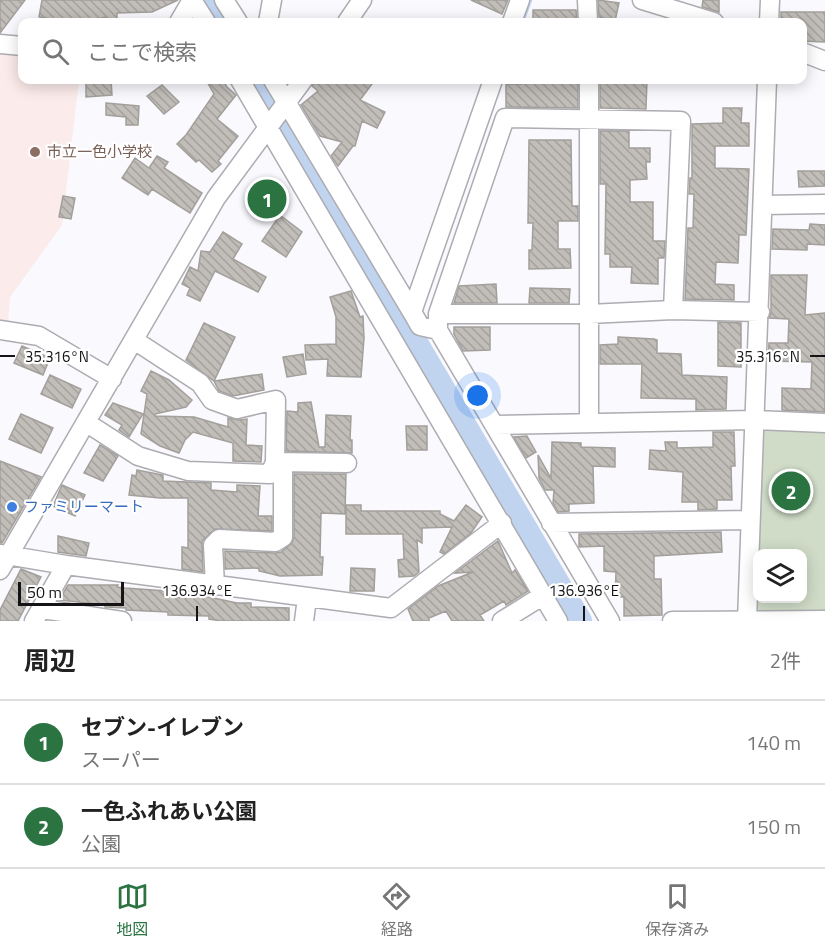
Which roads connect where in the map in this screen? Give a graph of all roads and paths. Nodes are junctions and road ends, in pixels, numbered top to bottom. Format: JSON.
{"nodes":[{"id":1,"x":192,"y":0,"type":"edge"},
{"id":2,"x":224,"y":0,"type":"edge"},
{"id":3,"x":272,"y":0,"type":"edge"},
{"id":4,"x":362,"y":0,"type":"edge"},
{"id":5,"x":520,"y":0,"type":"edge"},
{"id":6,"x":587,"y":0,"type":"edge"},
{"id":7,"x":642,"y":0,"type":"edge"},
{"id":8,"x":770,"y":0,"type":"edge"},
{"id":9,"x":181,"y":18,"type":"edge"},
{"id":10,"x":203,"y":18,"type":"edge"},
{"id":11,"x":235,"y":18,"type":"edge"},
{"id":12,"x":269,"y":18,"type":"edge"},
{"id":13,"x":350,"y":18,"type":"edge"},
{"id":14,"x":513,"y":18,"type":"edge"},
{"id":15,"x":588,"y":18,"type":"edge"},
{"id":16,"x":701,"y":18,"type":"edge"},
{"id":17,"x":769,"y":18,"type":"edge"},
{"id":18,"x":0,"y":44,"type":"edge"},
{"id":19,"x":18,"y":46,"type":"edge"},
{"id":20,"x":807,"y":54,"type":"edge"},
{"id":21,"x":825,"y":61,"type":"edge"},
{"id":22,"x":242,"y":84,"type":"edge"},
{"id":23,"x":276,"y":84,"type":"edge"},
{"id":24,"x":300,"y":84,"type":"edge"},
{"id":25,"x":492,"y":84,"type":"edge"},
{"id":26,"x":589,"y":84,"type":"edge"},
{"id":27,"x":767,"y":84,"type":"edge"},
{"id":28,"x":286,"y":100,"type":"junction"},
{"id":29,"x":591,"y":121,"type":"junction"},
{"id":30,"x":267,"y":126,"type":"junction"},
{"id":31,"x":825,"y":204,"type":"edge"},
{"id":32,"x":764,"y":205,"type":"junction"},
{"id":33,"x":673,"y":310,"type":"junction"},
{"id":34,"x":760,"y":312,"type":"junction"},
{"id":35,"x":589,"y":314,"type":"junction"},
{"id":36,"x":424,"y":319,"type":"junction"},
{"id":37,"x":0,"y":330,"type":"edge"},
{"id":38,"x":134,"y":340,"type":"junction"},
{"id":39,"x":112,"y":379,"type":"junction"},
{"id":40,"x":754,"y":420,"type":"junction"},
{"id":41,"x":87,"y":423,"type":"junction"},
{"id":42,"x":589,"y":423,"type":"junction"},
{"id":43,"x":825,"y":423,"type":"edge"},
{"id":44,"x":494,"y":425,"type":"junction"},
{"id":45,"x":275,"y":462,"type":"junction"},
{"id":46,"x":347,"y":463,"type":"dead end"},
{"id":47,"x":750,"y":520,"type":"junction"},
{"id":48,"x":502,"y":523,"type":"junction"},
{"id":49,"x":551,"y":523,"type":"junction"},
{"id":50,"x":3,"y":560,"type":"edge"},
{"id":51,"x":66,"y":566,"type":"junction"},
{"id":52,"x":215,"y":586,"type":"junction"},
{"id":53,"x":542,"y":596,"type":"junction"},
{"id":54,"x":307,"y":598,"type":"junction"},
{"id":55,"x":38,"y":615,"type":"edge"},
{"id":56,"x":747,"y":620,"type":"edge"},
{"id":57,"x":825,"y":620,"type":"edge"},
{"id":58,"x":122,"y":621,"type":"edge"},
{"id":59,"x":304,"y":621,"type":"edge"},
{"id":60,"x":502,"y":621,"type":"edge"},
{"id":61,"x":558,"y":621,"type":"edge"},
{"id":62,"x":610,"y":621,"type":"edge"},
{"id":63,"x":672,"y":621,"type":"edge"}],
"edges":[{"from":1,"to":9,"type":"street"},
{"from":1,"to":10,"type":"street"},
{"from":2,"to":11,"type":"street"},
{"from":3,"to":12,"type":"street"},
{"from":4,"to":13,"type":"street"},
{"from":5,"to":14,"type":"street"},
{"from":6,"to":15,"type":"street"},
{"from":7,"to":16,"type":"street"},
{"from":8,"to":17,"type":"street"},
{"from":18,"to":19,"type":"street"},
{"from":20,"to":21,"type":"street"},
{"from":22,"to":30,"type":"street"},
{"from":23,"to":28,"type":"street"},
{"from":24,"to":28,"type":"street"},
{"from":25,"to":36,"type":"street"},
{"from":26,"to":29,"type":"street"},
{"from":27,"to":32,"type":"street"},
{"from":28,"to":30,"type":"street"},
{"from":28,"to":36,"type":"street"},
{"from":29,"to":33,"type":"street"},
{"from":29,"to":35,"type":"street"},
{"from":29,"to":36,"type":"street"},
{"from":30,"to":38,"type":"street"},
{"from":30,"to":48,"type":"street"},
{"from":31,"to":32,"type":"street"},
{"from":32,"to":34,"type":"street"},
{"from":33,"to":34,"type":"street"},
{"from":33,"to":35,"type":"street"},
{"from":34,"to":40,"type":"street"},
{"from":35,"to":36,"type":"street"},
{"from":35,"to":42,"type":"street"},
{"from":36,"to":44,"type":"street"},
{"from":37,"to":39,"type":"street"},
{"from":38,"to":39,"type":"street"},
{"from":38,"to":45,"type":"street"},
{"from":39,"to":41,"type":"street"},
{"from":40,"to":42,"type":"street"},
{"from":40,"to":43,"type":"street"},
{"from":40,"to":47,"type":"street"},
{"from":41,"to":45,"type":"street"},
{"from":41,"to":50,"type":"street"},
{"from":42,"to":44,"type":"street"},
{"from":44,"to":49,"type":"street"},
{"from":45,"to":46,"type":"street"},
{"from":45,"to":52,"type":"street"},
{"from":47,"to":49,"type":"street"},
{"from":47,"to":56,"type":"street"},
{"from":48,"to":53,"type":"street"},
{"from":48,"to":54,"type":"street"},
{"from":49,"to":62,"type":"street"},
{"from":50,"to":51,"type":"street"},
{"from":51,"to":52,"type":"street"},
{"from":51,"to":55,"type":"street"},
{"from":52,"to":54,"type":"street"},
{"from":53,"to":60,"type":"street"},
{"from":53,"to":61,"type":"street"},
{"from":54,"to":59,"type":"street"},
{"from":55,"to":58,"type":"street"},
{"from":56,"to":57,"type":"street"},
{"from":56,"to":63,"type":"street"}]}
